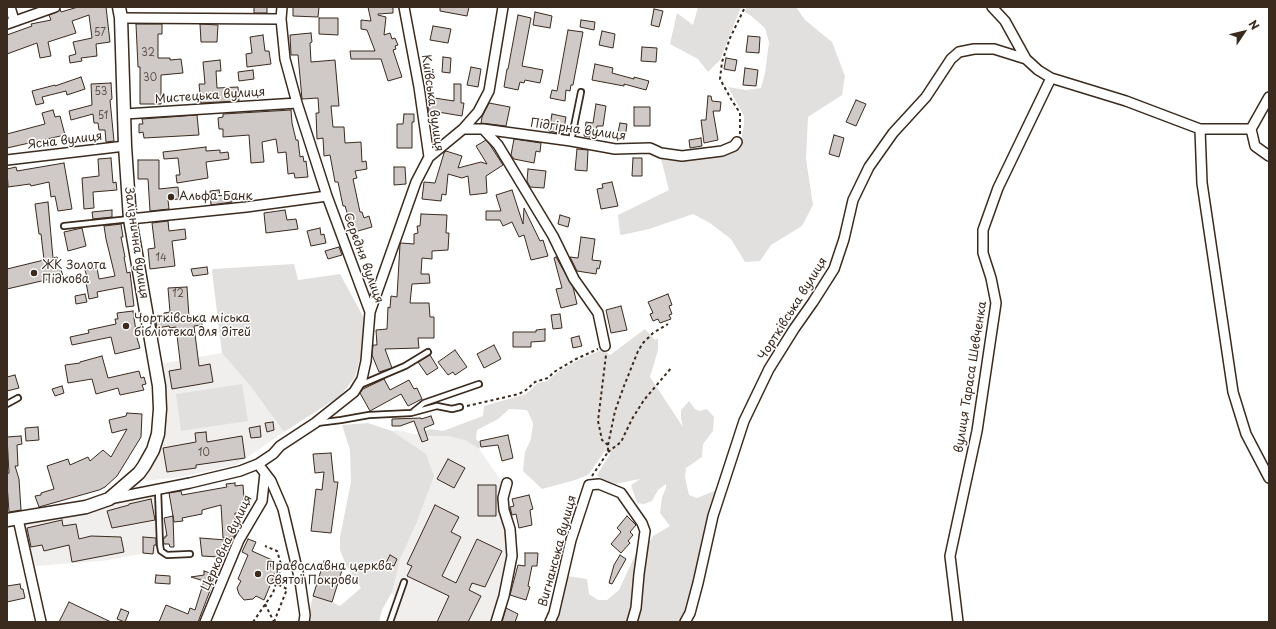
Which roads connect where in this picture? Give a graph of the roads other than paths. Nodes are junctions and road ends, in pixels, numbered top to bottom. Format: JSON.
{"nodes":[{"id":1,"x":10,"y":7,"type":"edge"},
{"id":2,"x":55,"y":7,"type":"edge"},
{"id":3,"x":282,"y":7,"type":"edge"},
{"id":4,"x":404,"y":7,"type":"edge"},
{"id":5,"x":503,"y":7,"type":"edge"},
{"id":6,"x":994,"y":8,"type":"edge"},
{"id":7,"x":120,"y":12,"type":"edge"},
{"id":8,"x":281,"y":19,"type":"junction"},
{"id":9,"x":11,"y":22,"type":"edge"},
{"id":10,"x":1026,"y":59,"type":"junction"},
{"id":11,"x":1050,"y":78,"type":"junction"},
{"id":12,"x":581,"y":92,"type":"dead end"},
{"id":13,"x":1269,"y":97,"type":"edge"},
{"id":14,"x":297,"y":103,"type":"junction"},
{"id":15,"x":125,"y":114,"type":"junction"},
{"id":16,"x":463,"y":129,"type":"junction"},
{"id":17,"x":484,"y":129,"type":"junction"},
{"id":18,"x":1200,"y":129,"type":"junction"},
{"id":19,"x":1251,"y":129,"type":"junction"},
{"id":20,"x":571,"y":141,"type":"junction"},
{"id":21,"x":737,"y":142,"type":"road end"},
{"id":22,"x":125,"y":146,"type":"junction"},
{"id":23,"x":1269,"y":156,"type":"edge"},
{"id":24,"x":428,"y":157,"type":"junction"},
{"id":25,"x":7,"y":160,"type":"edge"},
{"id":26,"x":327,"y":196,"type":"junction"},
{"id":27,"x":130,"y":219,"type":"junction"},
{"id":28,"x":64,"y":226,"type":"dead end"},
{"id":29,"x":370,"y":312,"type":"junction"},
{"id":30,"x":605,"y":346,"type":"road end"},
{"id":31,"x":428,"y":352,"type":"dead end"},
{"id":32,"x":479,"y":384,"type":"dead end"},
{"id":33,"x":358,"y":386,"type":"junction"},
{"id":34,"x":18,"y":398,"type":"dead end"},
{"id":35,"x":7,"y":404,"type":"edge"},
{"id":36,"x":460,"y":407,"type":"road end"},
{"id":37,"x":413,"y":412,"type":"junction"},
{"id":38,"x":315,"y":423,"type":"junction"},
{"id":39,"x":258,"y":464,"type":"junction"},
{"id":40,"x":265,"y":473,"type":"junction"},
{"id":41,"x":1269,"y":478,"type":"edge"},
{"id":42,"x":507,"y":483,"type":"dead end"},
{"id":43,"x":158,"y":490,"type":"junction"},
{"id":44,"x":110,"y":499,"type":"junction"},
{"id":45,"x":12,"y":519,"type":"edge"},
{"id":46,"x":190,"y":554,"type":"dead end"},
{"id":47,"x":404,"y":582,"type":"dead end"},
{"id":48,"x":41,"y":622,"type":"edge"},
{"id":49,"x":205,"y":622,"type":"edge"},
{"id":50,"x":304,"y":622,"type":"edge"},
{"id":51,"x":390,"y":622,"type":"edge"},
{"id":52,"x":496,"y":622,"type":"edge"},
{"id":53,"x":550,"y":622,"type":"edge"},
{"id":54,"x":632,"y":622,"type":"edge"},
{"id":55,"x":685,"y":622,"type":"edge"},
{"id":56,"x":958,"y":622,"type":"edge"}],
"edges":[{"from":1,"to":9,"type":"street"},
{"from":2,"to":9,"type":"street"},
{"from":3,"to":8,"type":"street","name":"Середня вулиця"},
{"from":4,"to":24,"type":"street","name":"Київська вулиця"},
{"from":5,"to":16,"type":"street"},
{"from":6,"to":10,"type":"street"},
{"from":7,"to":8,"type":"street"},
{"from":7,"to":15,"type":"street","name":"Залізнична вулиця"},
{"from":8,"to":14,"type":"street","name":"Середня вулиця"},
{"from":10,"to":11,"type":"street"},
{"from":10,"to":55,"type":"street","name":"Чортківська вулиця"},
{"from":11,"to":18,"type":"street"},
{"from":11,"to":56,"type":"street","name":"вулиця Тараса Шевченка"},
{"from":12,"to":20,"type":"lane"},
{"from":13,"to":19,"type":"street"},
{"from":14,"to":15,"type":"street","name":"Мистецька вулиця"},
{"from":14,"to":26,"type":"street","name":"Середня вулиця"},
{"from":15,"to":22,"type":"street","name":"Залізнична вулиця"},
{"from":16,"to":17,"type":"street","name":"Підгірна вулиця"},
{"from":16,"to":24,"type":"street"},
{"from":17,"to":20,"type":"street","name":"Підгірна вулиця"},
{"from":17,"to":30,"type":"street"},
{"from":18,"to":19,"type":"street"},
{"from":18,"to":41,"type":"street"},
{"from":19,"to":23,"type":"street"},
{"from":20,"to":21,"type":"street","name":"Підгірна вулиця"},
{"from":22,"to":25,"type":"street","name":"Ясна вулиця"},
{"from":22,"to":27,"type":"street","name":"Залізнична вулиця"},
{"from":24,"to":29,"type":"street","name":"Київська вулиця"},
{"from":26,"to":27,"type":"street"},
{"from":26,"to":29,"type":"street","name":"Середня вулиця"},
{"from":27,"to":28,"type":"lane"},
{"from":27,"to":44,"type":"street","name":"Залізнична вулиця"},
{"from":29,"to":33,"type":"street","name":"Середня вулиця"},
{"from":31,"to":33,"type":"lane"},
{"from":32,"to":37,"type":"lane"},
{"from":33,"to":38,"type":"street","name":"Середня вулиця"},
{"from":34,"to":35,"type":"lane"},
{"from":36,"to":37,"type":"lane"},
{"from":37,"to":38,"type":"lane"},
{"from":38,"to":39,"type":"street","name":"Середня вулиця"},
{"from":39,"to":40,"type":"street"},
{"from":39,"to":43,"type":"street","name":"Середня вулиця"},
{"from":40,"to":49,"type":"street","name":"Церковна вулиця"},
{"from":40,"to":50,"type":"street"},
{"from":42,"to":52,"type":"street"},
{"from":43,"to":44,"type":"street","name":"Середня вулиця"},
{"from":43,"to":46,"type":"lane"},
{"from":44,"to":45,"type":"street","name":"Залізнична вулиця"},
{"from":45,"to":48,"type":"street"},
{"from":47,"to":51,"type":"lane"},
{"from":53,"to":54,"type":"street","name":"Вигнанська вулиця"}]}
